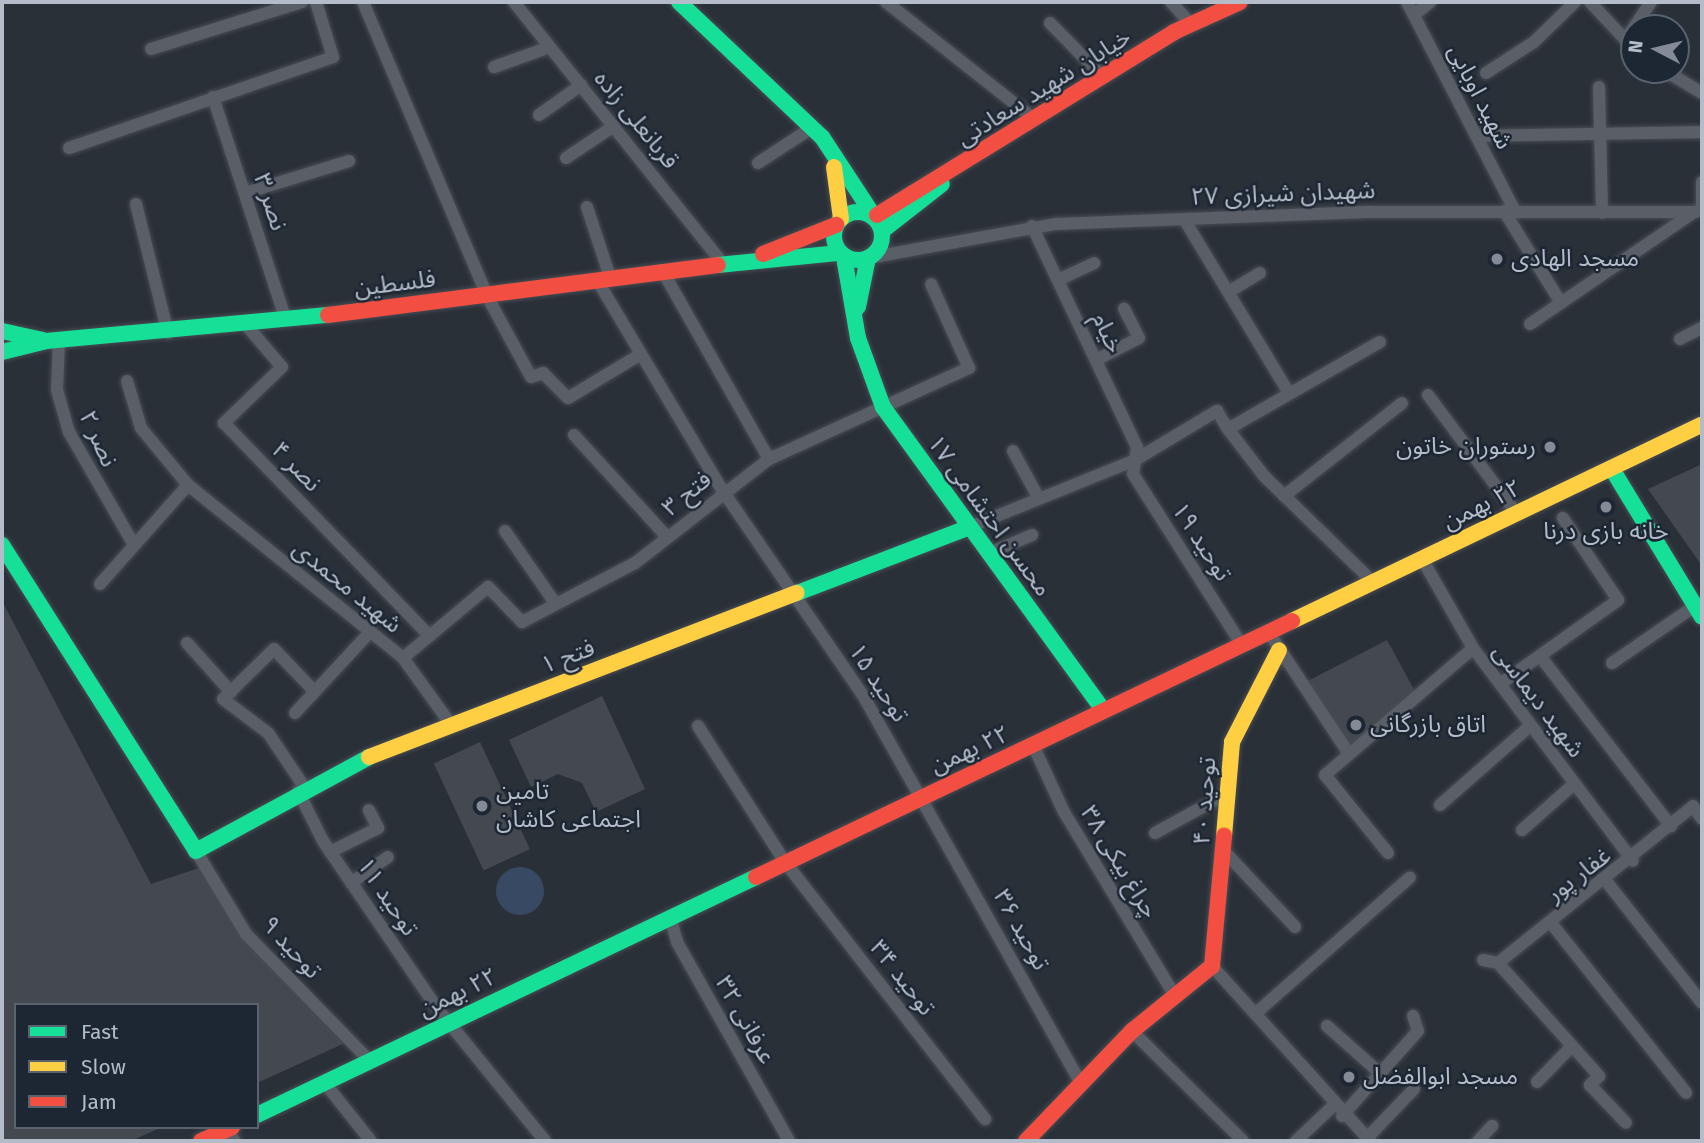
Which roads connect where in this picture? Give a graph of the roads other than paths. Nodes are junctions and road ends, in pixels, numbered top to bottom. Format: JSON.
{"nodes":[{"id":1,"x":302,"y":2,"type":"edge"},
{"id":2,"x":316,"y":2,"type":"edge"},
{"id":3,"x":363,"y":2,"type":"edge"},
{"id":4,"x":514,"y":2,"type":"edge"},
{"id":5,"x":679,"y":2,"type":"edge"},
{"id":6,"x":886,"y":2,"type":"edge"},
{"id":7,"x":1171,"y":2,"type":"edge"},
{"id":8,"x":1240,"y":2,"type":"edge"},
{"id":9,"x":1407,"y":2,"type":"edge"},
{"id":10,"x":1430,"y":2,"type":"edge"},
{"id":11,"x":1575,"y":2,"type":"edge"},
{"id":12,"x":1590,"y":2,"type":"edge"},
{"id":13,"x":1414,"y":15,"type":"junction"},
{"id":14,"x":1050,"y":23,"type":"dead end"},
{"id":15,"x":1191,"y":24,"type":"junction"},
{"id":16,"x":1620,"y":34,"type":"edge"},
{"id":17,"x":550,"y":47,"type":"junction"},
{"id":18,"x":151,"y":50,"type":"dead end"},
{"id":19,"x":494,"y":66,"type":"dead end"},
{"id":20,"x":1486,"y":73,"type":"dead end"},
{"id":21,"x":1104,"y":77,"type":"junction"},
{"id":22,"x":581,"y":85,"type":"junction"},
{"id":23,"x":1599,"y":87,"type":"dead end"},
{"id":24,"x":213,"y":97,"type":"junction"},
{"id":25,"x":539,"y":115,"type":"dead end"},
{"id":26,"x":1034,"y":119,"type":"junction"},
{"id":27,"x":614,"y":126,"type":"junction"},
{"id":28,"x":817,"y":132,"type":"junction"},
{"id":29,"x":1702,"y":132,"type":"edge"},
{"id":30,"x":1599,"y":134,"type":"junction"},
{"id":31,"x":1477,"y":136,"type":"junction"},
{"id":32,"x":69,"y":148,"type":"dead end"},
{"id":33,"x":566,"y":158,"type":"dead end"},
{"id":34,"x":349,"y":161,"type":"dead end"},
{"id":35,"x":758,"y":163,"type":"dead end"},
{"id":36,"x":1702,"y":182,"type":"edge"},
{"id":37,"x":246,"y":193,"type":"junction"},
{"id":38,"x":136,"y":204,"type":"dead end"},
{"id":39,"x":587,"y":207,"type":"dead end"},
{"id":40,"x":1510,"y":211,"type":"junction"},
{"id":41,"x":1698,"y":211,"type":"edge"},
{"id":42,"x":1602,"y":213,"type":"junction"},
{"id":43,"x":1184,"y":219,"type":"junction"},
{"id":44,"x":877,"y":220,"type":"junction"},
{"id":45,"x":839,"y":222,"type":"junction"},
{"id":46,"x":1032,"y":226,"type":"junction"},
{"id":47,"x":842,"y":255,"type":"junction"},
{"id":48,"x":867,"y":258,"type":"junction"},
{"id":49,"x":747,"y":261,"type":"junction"},
{"id":50,"x":1094,"y":263,"type":"dead end"},
{"id":51,"x":723,"y":264,"type":"junction"},
{"id":52,"x":662,"y":270,"type":"junction"},
{"id":53,"x":1260,"y":273,"type":"dead end"},
{"id":54,"x":604,"y":279,"type":"junction"},
{"id":55,"x":1058,"y":280,"type":"junction"},
{"id":56,"x":931,"y":285,"type":"dead end"},
{"id":57,"x":1230,"y":291,"type":"junction"},
{"id":58,"x":487,"y":296,"type":"junction"},
{"id":59,"x":1561,"y":303,"type":"junction"},
{"id":60,"x":1124,"y":309,"type":"dead end"},
{"id":61,"x":286,"y":320,"type":"junction"},
{"id":62,"x":1530,"y":324,"type":"dead end"},
{"id":63,"x":247,"y":326,"type":"junction"},
{"id":64,"x":2,"y":331,"type":"edge"},
{"id":65,"x":168,"y":333,"type":"junction"},
{"id":66,"x":1701,"y":333,"type":"edge"},
{"id":67,"x":858,"y":338,"type":"junction"},
{"id":68,"x":1680,"y":339,"type":"dead end"},
{"id":69,"x":52,"y":340,"type":"junction"},
{"id":70,"x":1380,"y":342,"type":"dead end"},
{"id":71,"x":2,"y":352,"type":"edge"},
{"id":72,"x":641,"y":354,"type":"junction"},
{"id":73,"x":1096,"y":360,"type":"junction"},
{"id":74,"x":127,"y":381,"type":"dead end"},
{"id":75,"x":1289,"y":393,"type":"junction"},
{"id":76,"x":1428,"y":395,"type":"dead end"},
{"id":77,"x":1402,"y":403,"type":"dead end"},
{"id":78,"x":883,"y":407,"type":"junction"},
{"id":79,"x":1702,"y":425,"type":"edge"},
{"id":80,"x":1228,"y":429,"type":"junction"},
{"id":81,"x":574,"y":435,"type":"dead end"},
{"id":82,"x":1013,"y":452,"type":"dead end"},
{"id":83,"x":769,"y":459,"type":"junction"},
{"id":84,"x":1135,"y":460,"type":"junction"},
{"id":85,"x":1612,"y":469,"type":"junction"},
{"id":86,"x":188,"y":485,"type":"junction"},
{"id":87,"x":723,"y":491,"type":"junction"},
{"id":88,"x":1284,"y":496,"type":"junction"},
{"id":89,"x":1038,"y":497,"type":"junction"},
{"id":90,"x":1517,"y":514,"type":"junction"},
{"id":91,"x":1563,"y":518,"type":"dead end"},
{"id":92,"x":967,"y":528,"type":"junction"},
{"id":93,"x":505,"y":531,"type":"dead end"},
{"id":94,"x":1032,"y":536,"type":"dead end"},
{"id":95,"x":667,"y":537,"type":"junction"},
{"id":96,"x":2,"y":545,"type":"edge"},
{"id":97,"x":134,"y":545,"type":"junction"},
{"id":98,"x":987,"y":554,"type":"junction"},
{"id":99,"x":1422,"y":559,"type":"junction"},
{"id":100,"x":1373,"y":582,"type":"junction"},
{"id":101,"x":100,"y":584,"type":"dead end"},
{"id":102,"x":794,"y":594,"type":"junction"},
{"id":103,"x":555,"y":603,"type":"junction"},
{"id":104,"x":1699,"y":611,"type":"edge"},
{"id":105,"x":369,"y":633,"type":"junction"},
{"id":106,"x":1269,"y":633,"type":"junction"},
{"id":107,"x":430,"y":636,"type":"junction"},
{"id":108,"x":187,"y":643,"type":"dead end"},
{"id":109,"x":1242,"y":645,"type":"junction"},
{"id":110,"x":1472,"y":648,"type":"junction"},
{"id":111,"x":1279,"y":650,"type":"junction"},
{"id":112,"x":1540,"y":656,"type":"junction"},
{"id":113,"x":403,"y":658,"type":"junction"},
{"id":114,"x":1612,"y":663,"type":"dead end"},
{"id":115,"x":1500,"y":684,"type":"junction"},
{"id":116,"x":231,"y":692,"type":"junction"},
{"id":117,"x":315,"y":692,"type":"junction"},
{"id":118,"x":1103,"y":710,"type":"junction"},
{"id":119,"x":295,"y":713,"type":"dead end"},
{"id":120,"x":452,"y":726,"type":"junction"},
{"id":121,"x":698,"y":726,"type":"dead end"},
{"id":122,"x":1530,"y":726,"type":"junction"},
{"id":123,"x":1033,"y":745,"type":"junction"},
{"id":124,"x":1349,"y":754,"type":"junction"},
{"id":125,"x":1574,"y":784,"type":"junction"},
{"id":126,"x":302,"y":789,"type":"junction"},
{"id":127,"x":1228,"y":793,"type":"junction"},
{"id":128,"x":924,"y":797,"type":"junction"},
{"id":129,"x":1440,"y":805,"type":"dead end"},
{"id":130,"x":369,"y":810,"type":"dead end"},
{"id":131,"x":1702,"y":819,"type":"edge"},
{"id":132,"x":1671,"y":826,"type":"junction"},
{"id":133,"x":1522,"y":830,"type":"dead end"},
{"id":134,"x":1155,"y":833,"type":"dead end"},
{"id":135,"x":196,"y":851,"type":"junction"},
{"id":136,"x":330,"y":852,"type":"junction"},
{"id":137,"x":1224,"y":852,"type":"junction"},
{"id":138,"x":1388,"y":853,"type":"dead end"},
{"id":139,"x":388,"y":857,"type":"dead end"},
{"id":140,"x":1633,"y":861,"type":"junction"},
{"id":141,"x":785,"y":862,"type":"junction"},
{"id":142,"x":1410,"y":877,"type":"dead end"},
{"id":143,"x":1606,"y":881,"type":"junction"},
{"id":144,"x":351,"y":883,"type":"junction"},
{"id":145,"x":670,"y":917,"type":"junction"},
{"id":146,"x":1551,"y":923,"type":"junction"},
{"id":147,"x":1295,"y":927,"type":"dead end"},
{"id":148,"x":1483,"y":960,"type":"dead end"},
{"id":149,"x":1498,"y":963,"type":"junction"},
{"id":150,"x":1212,"y":966,"type":"junction"},
{"id":151,"x":1175,"y":996,"type":"junction"},
{"id":152,"x":1702,"y":1003,"type":"edge"},
{"id":153,"x":1256,"y":1013,"type":"junction"},
{"id":154,"x":1413,"y":1016,"type":"dead end"},
{"id":155,"x":447,"y":1024,"type":"junction"},
{"id":156,"x":1327,"y":1026,"type":"dead end"},
{"id":157,"x":1132,"y":1031,"type":"junction"},
{"id":158,"x":1572,"y":1046,"type":"junction"},
{"id":159,"x":371,"y":1062,"type":"junction"},
{"id":160,"x":1380,"y":1073,"type":"junction"},
{"id":161,"x":324,"y":1082,"type":"junction"},
{"id":162,"x":1536,"y":1082,"type":"dead end"},
{"id":163,"x":1081,"y":1083,"type":"junction"},
{"id":164,"x":1413,"y":1089,"type":"dead end"},
{"id":165,"x":1686,"y":1093,"type":"dead end"},
{"id":166,"x":1337,"y":1111,"type":"junction"},
{"id":167,"x":259,"y":1114,"type":"edge"},
{"id":168,"x":985,"y":1119,"type":"dead end"},
{"id":169,"x":1626,"y":1123,"type":"dead end"},
{"id":170,"x":1492,"y":1126,"type":"dead end"},
{"id":171,"x":231,"y":1133,"type":"edge"},
{"id":172,"x":1031,"y":1139,"type":"edge"},
{"id":173,"x":1368,"y":1140,"type":"edge"},
{"id":174,"x":201,"y":1141,"type":"edge"},
{"id":175,"x":371,"y":1141,"type":"edge"},
{"id":176,"x":545,"y":1141,"type":"edge"},
{"id":177,"x":789,"y":1141,"type":"edge"},
{"id":178,"x":1243,"y":1141,"type":"edge"},
{"id":179,"x":1296,"y":1141,"type":"edge"},
{"id":180,"x":1478,"y":1141,"type":"edge"}],
"edges":[{"from":1,"to":18,"type":"street"},
{"from":2,"to":24,"type":"street"},
{"from":3,"to":58,"type":"street"},
{"from":4,"to":17,"type":"street","name":"قربانعلی زاده"},
{"from":5,"to":28,"type":"street"},
{"from":6,"to":26,"type":"street"},
{"from":7,"to":15,"type":"street"},
{"from":8,"to":15,"type":"street","name":"خیابان شهید سعادتی"},
{"from":9,"to":13,"type":"street","name":"شهید اوبایی"},
{"from":10,"to":13,"type":"street"},
{"from":11,"to":20,"type":"street"},
{"from":12,"to":16,"type":"street"},
{"from":13,"to":31,"type":"street","name":"شهید اوبایی"},
{"from":14,"to":21,"type":"street"},
{"from":15,"to":21,"type":"street","name":"خیابان شهید سعادتی"},
{"from":17,"to":19,"type":"street"},
{"from":17,"to":22,"type":"street","name":"قربانعلی زاده"},
{"from":21,"to":26,"type":"street","name":"خیابان شهید سعادتی"},
{"from":22,"to":25,"type":"street"},
{"from":22,"to":27,"type":"street","name":"قربانعلی زاده"},
{"from":23,"to":30,"type":"street"},
{"from":24,"to":32,"type":"street"},
{"from":24,"to":37,"type":"street","name":"نصر ۳"},
{"from":26,"to":44,"type":"street","name":"خیابان شهید سعادتی"},
{"from":27,"to":33,"type":"street"},
{"from":27,"to":51,"type":"street","name":"قربانعلی زاده"},
{"from":28,"to":35,"type":"street"},
{"from":28,"to":44,"type":"street"},
{"from":28,"to":45,"type":"street","name":"محسن احتشامی ۱۷"},
{"from":29,"to":30,"type":"street"},
{"from":30,"to":31,"type":"street"},
{"from":30,"to":42,"type":"street"},
{"from":31,"to":40,"type":"street","name":"شهید اوبایی"},
{"from":34,"to":37,"type":"street"},
{"from":36,"to":41,"type":"street"},
{"from":37,"to":61,"type":"street","name":"نصر ۳"},
{"from":38,"to":65,"type":"street"},
{"from":39,"to":54,"type":"street","name":"توحید ۱۵"},
{"from":40,"to":42,"type":"street","name":"شهیدان شیرازی ۲۷"},
{"from":40,"to":43,"type":"street","name":"شهیدان شیرازی ۲۷"},
{"from":40,"to":59,"type":"street","name":"شهید اوبایی"},
{"from":41,"to":42,"type":"street","name":"شهیدان شیرازی ۲۷"},
{"from":41,"to":59,"type":"street"},
{"from":43,"to":46,"type":"street","name":"شهیدان شیرازی ۲۷"},
{"from":43,"to":57,"type":"street"},
{"from":44,"to":45,"type":"street"},
{"from":44,"to":48,"type":"street"},
{"from":45,"to":47,"type":"street","name":"محسن احتشامی ۱۷"},
{"from":45,"to":49,"type":"street"},
{"from":46,"to":48,"type":"street","name":"شهیدان شیرازی ۲۷"},
{"from":46,"to":55,"type":"street","name":"خیام"},
{"from":47,"to":48,"type":"street"},
{"from":47,"to":49,"type":"street"},
{"from":47,"to":67,"type":"street","name":"محسن احتشامی ۱۷"},
{"from":48,"to":67,"type":"street","name":"محسن احتشامی ۱۷"},
{"from":49,"to":51,"type":"street","name":"فلسطین"},
{"from":50,"to":55,"type":"street"},
{"from":51,"to":52,"type":"street","name":"فلسطین"},
{"from":52,"to":54,"type":"street","name":"فلسطین"},
{"from":52,"to":83,"type":"street"},
{"from":53,"to":57,"type":"street"},
{"from":54,"to":58,"type":"street","name":"فلسطین"},
{"from":54,"to":72,"type":"street","name":"توحید ۱۵"},
{"from":55,"to":73,"type":"street","name":"خیام"},
{"from":56,"to":78,"type":"street","name":"فتح ۳"},
{"from":57,"to":75,"type":"street"},
{"from":58,"to":61,"type":"street","name":"فلسطین"},
{"from":58,"to":72,"type":"street"},
{"from":59,"to":62,"type":"street"},
{"from":60,"to":73,"type":"street"},
{"from":61,"to":63,"type":"street","name":"فلسطین"},
{"from":63,"to":65,"type":"street","name":"فلسطین"},
{"from":63,"to":107,"type":"street","name":"نصر ۴"},
{"from":64,"to":69,"type":"street","name":"فلسطین"},
{"from":65,"to":69,"type":"street","name":"فلسطین"},
{"from":66,"to":68,"type":"street"},
{"from":67,"to":78,"type":"street","name":"محسن احتشامی ۱۷"},
{"from":69,"to":71,"type":"street","name":"فلسطین"},
{"from":69,"to":97,"type":"street","name":"نصر ۲"},
{"from":70,"to":75,"type":"street"},
{"from":72,"to":87,"type":"street","name":"توحید ۱۵"},
{"from":73,"to":84,"type":"street","name":"خیام"},
{"from":74,"to":86,"type":"street","name":"شهید محمدی"},
{"from":75,"to":80,"type":"street"},
{"from":76,"to":90,"type":"street"},
{"from":77,"to":88,"type":"street"},
{"from":78,"to":83,"type":"street","name":"فتح ۳"},
{"from":78,"to":92,"type":"street","name":"محسن احتشامی ۱۷"},
{"from":79,"to":85,"type":"street","name":"٢٢ بهمن"},
{"from":80,"to":84,"type":"street"},
{"from":80,"to":88,"type":"street"},
{"from":81,"to":95,"type":"street"},
{"from":82,"to":89,"type":"street"},
{"from":83,"to":87,"type":"street","name":"فتح ۳"},
{"from":84,"to":89,"type":"street"},
{"from":84,"to":109,"type":"street","name":"توحید ۱۹"},
{"from":85,"to":90,"type":"street","name":"٢٢ بهمن"},
{"from":85,"to":104,"type":"street"},
{"from":86,"to":97,"type":"street"},
{"from":86,"to":105,"type":"street","name":"شهید محمدی"},
{"from":87,"to":95,"type":"street","name":"فتح ۳"},
{"from":87,"to":102,"type":"street","name":"توحید ۱۵"},
{"from":88,"to":100,"type":"street"},
{"from":89,"to":92,"type":"street"},
{"from":90,"to":99,"type":"street","name":"٢٢ بهمن"},
{"from":91,"to":112,"type":"street"},
{"from":92,"to":98,"type":"street","name":"محسن احتشامی ۱۷"},
{"from":92,"to":102,"type":"street","name":"فتح ۱"},
{"from":93,"to":103,"type":"street"},
{"from":94,"to":98,"type":"street"},
{"from":95,"to":103,"type":"street","name":"فتح ۳"},
{"from":96,"to":135,"type":"street"},
{"from":97,"to":101,"type":"street"},
{"from":98,"to":118,"type":"street","name":"محسن احتشامی ۱۷"},
{"from":99,"to":100,"type":"street","name":"٢٢ بهمن"},
{"from":99,"to":110,"type":"street","name":"شهید دیماسی"},
{"from":100,"to":106,"type":"street","name":"٢٢ بهمن"},
{"from":102,"to":120,"type":"street","name":"فتح ۱"},
{"from":102,"to":128,"type":"street","name":"توحید ۱۵"},
{"from":103,"to":107,"type":"street","name":"فتح ۳"},
{"from":104,"to":114,"type":"street"},
{"from":105,"to":113,"type":"street","name":"شهید محمدی"},
{"from":105,"to":117,"type":"street"},
{"from":106,"to":109,"type":"street","name":"٢٢ بهمن"},
{"from":106,"to":111,"type":"street"},
{"from":107,"to":113,"type":"street"},
{"from":108,"to":116,"type":"street"},
{"from":109,"to":118,"type":"street","name":"٢٢ بهمن"},
{"from":110,"to":115,"type":"street","name":"شهید دیماسی"},
{"from":110,"to":124,"type":"street"},
{"from":111,"to":124,"type":"street"},
{"from":111,"to":127,"type":"street","name":"توحید ۴۰"},
{"from":112,"to":115,"type":"street"},
{"from":112,"to":132,"type":"street"},
{"from":113,"to":120,"type":"street","name":"شهید محمدی"},
{"from":115,"to":122,"type":"street","name":"شهید دیماسی"},
{"from":116,"to":117,"type":"street"},
{"from":116,"to":126,"type":"street","name":"توحید ۱۱"},
{"from":117,"to":119,"type":"street"},
{"from":118,"to":123,"type":"street","name":"٢٢ بهمن"},
{"from":120,"to":126,"type":"street","name":"فتح ۱"},
{"from":121,"to":141,"type":"street","name":"توحید ۳۴"},
{"from":122,"to":125,"type":"street","name":"شهید دیماسی"},
{"from":122,"to":129,"type":"street"},
{"from":123,"to":128,"type":"street","name":"٢٢ بهمن"},
{"from":123,"to":151,"type":"street","name":"چراغ بیکی ۳۸"},
{"from":124,"to":138,"type":"street"},
{"from":125,"to":133,"type":"street"},
{"from":125,"to":140,"type":"street","name":"شهید دیماسی"},
{"from":126,"to":135,"type":"street","name":"فتح ۱"},
{"from":126,"to":136,"type":"street","name":"توحید ۱۱"},
{"from":127,"to":134,"type":"street"},
{"from":127,"to":137,"type":"street","name":"توحید ۴۰"},
{"from":128,"to":141,"type":"street","name":"٢٢ بهمن"},
{"from":128,"to":163,"type":"street","name":"توحید ۳۶"},
{"from":130,"to":136,"type":"street"},
{"from":131,"to":132,"type":"street","name":"غفار پور"},
{"from":132,"to":140,"type":"street","name":"غفار پور"},
{"from":135,"to":159,"type":"street","name":"توحید ۹"},
{"from":136,"to":144,"type":"street","name":"توحید ۱۱"},
{"from":137,"to":147,"type":"street"},
{"from":137,"to":150,"type":"street","name":"توحید ۴۰"},
{"from":139,"to":144,"type":"street"},
{"from":140,"to":143,"type":"street","name":"غفار پور"},
{"from":141,"to":145,"type":"street","name":"٢٢ بهمن"},
{"from":141,"to":168,"type":"street","name":"توحید ۳۴"},
{"from":142,"to":153,"type":"street"},
{"from":143,"to":146,"type":"street","name":"غفار پور"},
{"from":143,"to":152,"type":"street"},
{"from":144,"to":155,"type":"street","name":"توحید ۱۱"},
{"from":145,"to":155,"type":"street","name":"٢٢ بهمن"},
{"from":145,"to":177,"type":"street","name":"عرفانی ۳۲"},
{"from":146,"to":149,"type":"street","name":"غفار پور"},
{"from":146,"to":165,"type":"street"},
{"from":148,"to":149,"type":"street"},
{"from":149,"to":158,"type":"street"},
{"from":150,"to":151,"type":"street"},
{"from":150,"to":153,"type":"street"},
{"from":151,"to":157,"type":"street"},
{"from":153,"to":166,"type":"street"},
{"from":154,"to":160,"type":"street"},
{"from":155,"to":159,"type":"street","name":"٢٢ بهمن"},
{"from":155,"to":176,"type":"street","name":"توحید ۱۱"},
{"from":156,"to":160,"type":"street"},
{"from":157,"to":163,"type":"street"},
{"from":157,"to":178,"type":"street"},
{"from":158,"to":162,"type":"street"},
{"from":158,"to":169,"type":"street"},
{"from":159,"to":161,"type":"street","name":"٢٢ بهمن"},
{"from":160,"to":166,"type":"street"},
{"from":161,"to":167,"type":"street","name":"٢٢ بهمن"},
{"from":161,"to":175,"type":"street"},
{"from":163,"to":172,"type":"street"},
{"from":164,"to":173,"type":"street"},
{"from":166,"to":173,"type":"street"},
{"from":166,"to":179,"type":"street"},
{"from":170,"to":180,"type":"street"},
{"from":171,"to":174,"type":"street"}]}
